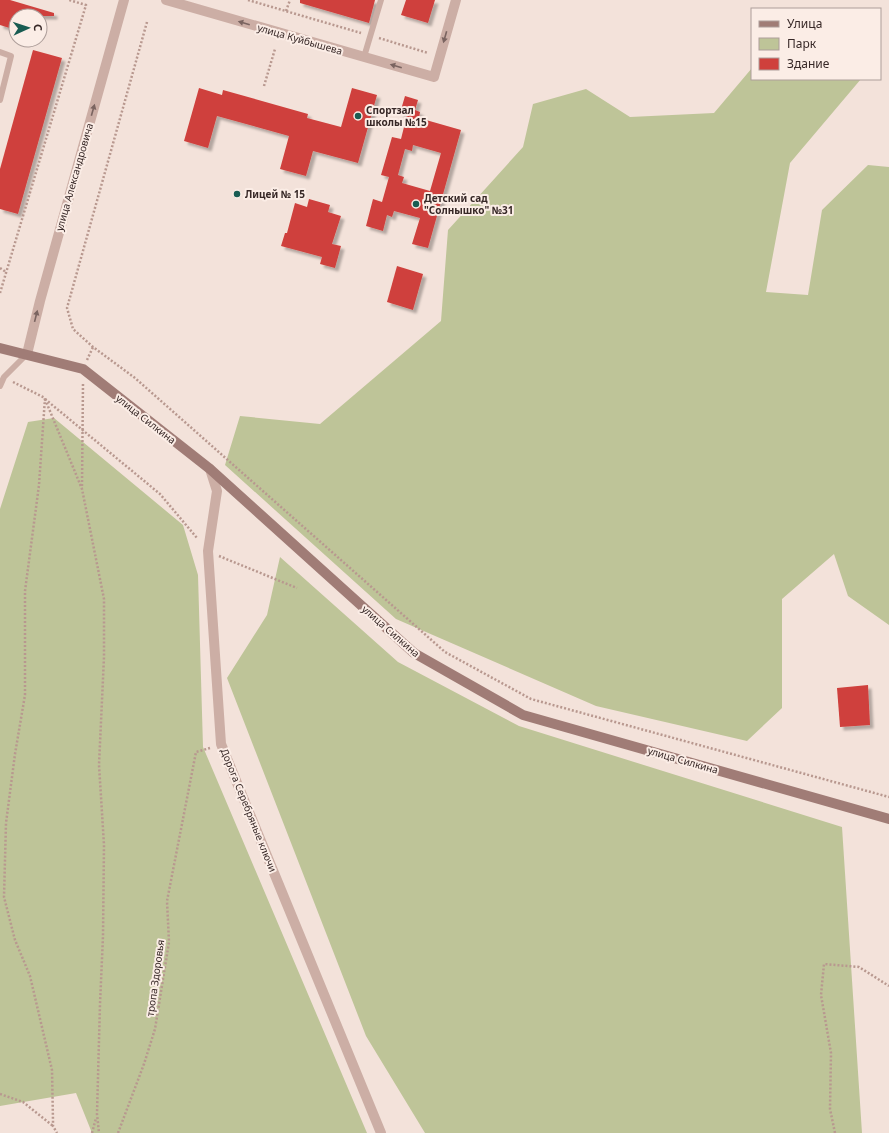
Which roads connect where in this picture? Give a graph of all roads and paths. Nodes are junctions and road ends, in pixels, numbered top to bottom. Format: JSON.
{"nodes":[{"id":1,"x":69,"y":0,"type":"edge"},
{"id":2,"x":124,"y":0,"type":"edge"},
{"id":3,"x":166,"y":0,"type":"edge"},
{"id":4,"x":290,"y":0,"type":"edge"},
{"id":5,"x":381,"y":0,"type":"edge"},
{"id":6,"x":456,"y":0,"type":"edge"},
{"id":7,"x":286,"y":11,"type":"dead end"},
{"id":8,"x":147,"y":22,"type":"dead end"},
{"id":9,"x":275,"y":49,"type":"dead end"},
{"id":10,"x":0,"y":52,"type":"edge"},
{"id":11,"x":364,"y":57,"type":"junction"},
{"id":12,"x":264,"y":86,"type":"dead end"},
{"id":13,"x":0,"y":100,"type":"edge"},
{"id":14,"x":0,"y":268,"type":"edge"},
{"id":15,"x":6,"y":272,"type":"junction"},
{"id":16,"x":0,"y":293,"type":"edge"},
{"id":17,"x":93,"y":347,"type":"junction"},
{"id":18,"x":0,"y":348,"type":"edge"},
{"id":19,"x":27,"y":354,"type":"junction"},
{"id":20,"x":83,"y":369,"type":"junction"},
{"id":21,"x":4,"y":377,"type":"junction"},
{"id":22,"x":0,"y":386,"type":"edge"},
{"id":23,"x":45,"y":398,"type":"junction"},
{"id":24,"x":84,"y":431,"type":"junction"},
{"id":25,"x":210,"y":469,"type":"junction"},
{"id":26,"x":82,"y":489,"type":"junction"},
{"id":27,"x":208,"y":552,"type":"junction"},
{"id":28,"x":297,"y":588,"type":"dead end"},
{"id":29,"x":221,"y":744,"type":"junction"},
{"id":30,"x":889,"y":797,"type":"edge"},
{"id":31,"x":889,"y":818,"type":"edge"},
{"id":32,"x":889,"y":986,"type":"edge"},
{"id":33,"x":0,"y":1094,"type":"edge"},
{"id":34,"x":96,"y":1114,"type":"junction"},
{"id":35,"x":53,"y":1126,"type":"junction"},
{"id":36,"x":57,"y":1133,"type":"edge"},
{"id":37,"x":92,"y":1133,"type":"edge"},
{"id":38,"x":99,"y":1133,"type":"edge"},
{"id":39,"x":118,"y":1133,"type":"edge"},
{"id":40,"x":381,"y":1133,"type":"edge"},
{"id":41,"x":834,"y":1133,"type":"edge"}],
"edges":[{"from":1,"to":15,"type":"path"},
{"from":19,"to":2,"type":"street","name":"улица Александровича","one_way":true},
{"from":11,"to":3,"type":"street","name":"улица Куйбышева","one_way":true},
{"from":4,"to":7,"type":"path"},
{"from":5,"to":11,"type":"lane"},
{"from":6,"to":11,"type":"street","name":"улица Куйбышева","one_way":true},
{"from":8,"to":17,"type":"path"},
{"from":9,"to":12,"type":"path"},
{"from":10,"to":13,"type":"lane"},
{"from":14,"to":15,"type":"path"},
{"from":15,"to":16,"type":"path"},
{"from":17,"to":20,"type":"path"},
{"from":17,"to":30,"type":"path"},
{"from":18,"to":19,"type":"main road","name":"улица Силкина"},
{"from":19,"to":20,"type":"main road","name":"улица Силкина"},
{"from":19,"to":21,"type":"lane"},
{"from":20,"to":24,"type":"path"},
{"from":20,"to":25,"type":"main road","name":"улица Силкина"},
{"from":21,"to":22,"type":"lane"},
{"from":21,"to":23,"type":"path"},
{"from":23,"to":24,"type":"path"},
{"from":23,"to":26,"type":"path"},
{"from":23,"to":35,"type":"path"},
{"from":24,"to":26,"type":"path"},
{"from":24,"to":27,"type":"path"},
{"from":25,"to":27,"type":"street","name":"Дорога Серебряные ключи"},
{"from":25,"to":31,"type":"main road","name":"улица Силкина"},
{"from":26,"to":34,"type":"path"},
{"from":27,"to":28,"type":"path"},
{"from":27,"to":29,"type":"street","name":"Дорога Серебряные ключи"},
{"from":29,"to":39,"type":"path","name":"тропа Здоровья"},
{"from":29,"to":40,"type":"street","name":"Дорога Серебряные ключи"},
{"from":32,"to":41,"type":"path"},
{"from":33,"to":35,"type":"path"},
{"from":34,"to":37,"type":"path"},
{"from":34,"to":38,"type":"path"},
{"from":35,"to":36,"type":"path"}]}
